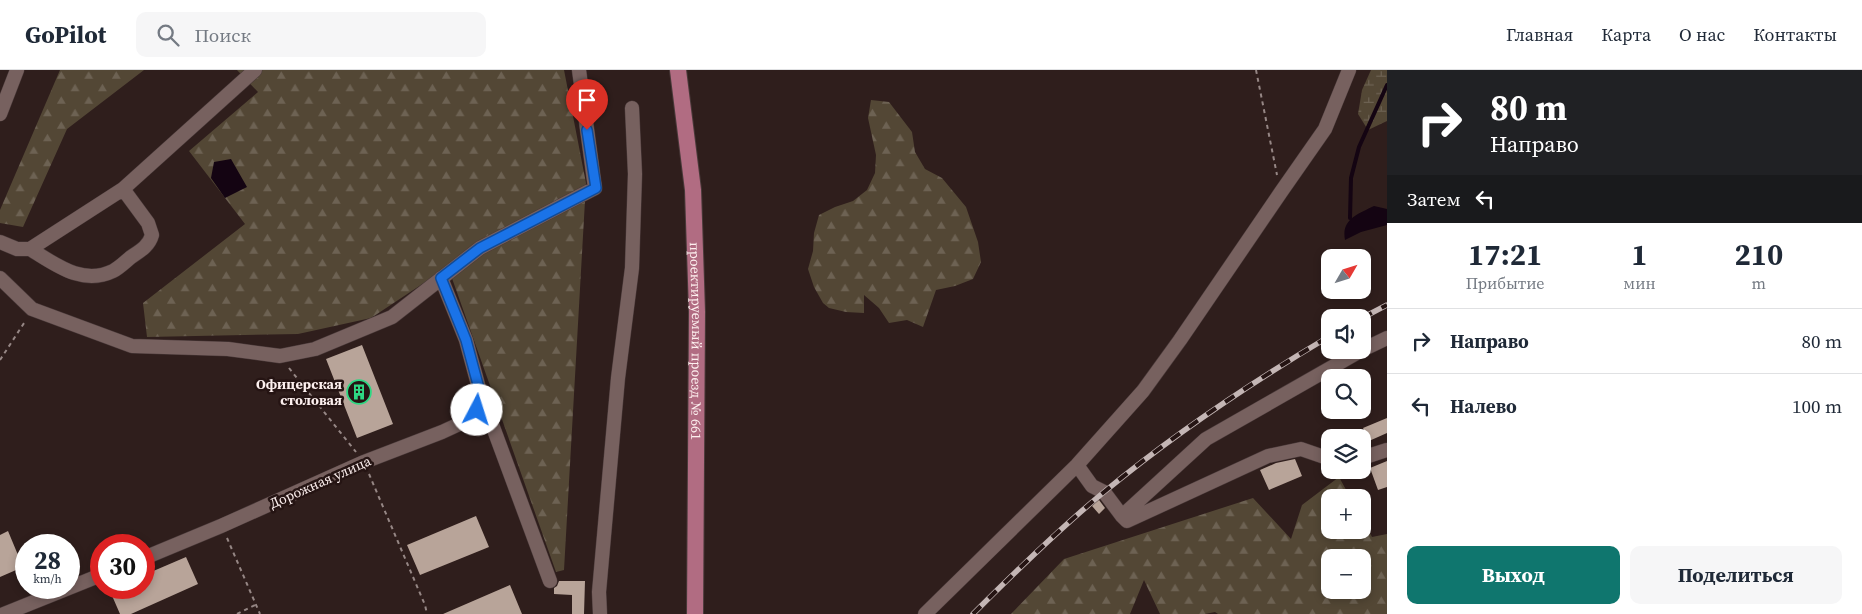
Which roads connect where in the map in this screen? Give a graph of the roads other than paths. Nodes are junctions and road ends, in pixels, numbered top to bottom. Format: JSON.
{"nodes":[{"id":1,"x":16,"y":70,"type":"edge"},
{"id":2,"x":579,"y":70,"type":"edge"},
{"id":3,"x":678,"y":70,"type":"edge"},
{"id":4,"x":1349,"y":70,"type":"edge"},
{"id":5,"x":252,"y":71,"type":"edge"},
{"id":6,"x":632,"y":108,"type":"dead end"},
{"id":7,"x":0,"y":114,"type":"edge"},
{"id":8,"x":124,"y":189,"type":"junction"},
{"id":9,"x":0,"y":242,"type":"edge"},
{"id":10,"x":30,"y":249,"type":"junction"},
{"id":11,"x":0,"y":278,"type":"edge"},
{"id":12,"x":441,"y":278,"type":"junction"},
{"id":13,"x":1387,"y":338,"type":"edge"},
{"id":14,"x":1371,"y":346,"type":"edge"},
{"id":15,"x":1346,"y":359,"type":"edge"},
{"id":16,"x":480,"y":392,"type":"junction"},
{"id":17,"x":1387,"y":450,"type":"edge"},
{"id":18,"x":1371,"y":455,"type":"edge"},
{"id":19,"x":1321,"y":456,"type":"edge"},
{"id":20,"x":1077,"y":465,"type":"junction"},
{"id":21,"x":1122,"y":516,"type":"junction"},
{"id":22,"x":155,"y":553,"type":"edge"},
{"id":23,"x":90,"y":579,"type":"edge"},
{"id":24,"x":550,"y":580,"type":"dead end"},
{"id":25,"x":4,"y":614,"type":"edge"},
{"id":26,"x":600,"y":614,"type":"edge"},
{"id":27,"x":695,"y":614,"type":"edge"},
{"id":28,"x":925,"y":614,"type":"edge"}],
"edges":[{"from":1,"to":7,"type":"street"},
{"from":2,"to":12,"type":"street"},
{"from":3,"to":27,"type":"main road","name":"проектируемый проезд № 661"},
{"from":4,"to":20,"type":"street"},
{"from":5,"to":8,"type":"street"},
{"from":6,"to":26,"type":"street"},
{"from":8,"to":10,"type":"street"},
{"from":8,"to":10,"type":"street"},
{"from":9,"to":10,"type":"street"},
{"from":11,"to":12,"type":"street"},
{"from":12,"to":16,"type":"street"},
{"from":13,"to":14,"type":"street"},
{"from":15,"to":21,"type":"street"},
{"from":16,"to":22,"type":"street","name":"Дорожная улица"},
{"from":16,"to":24,"type":"street"},
{"from":17,"to":18,"type":"street"},
{"from":19,"to":21,"type":"street"},
{"from":20,"to":21,"type":"street"},
{"from":20,"to":28,"type":"street"},
{"from":23,"to":25,"type":"street"}]}
